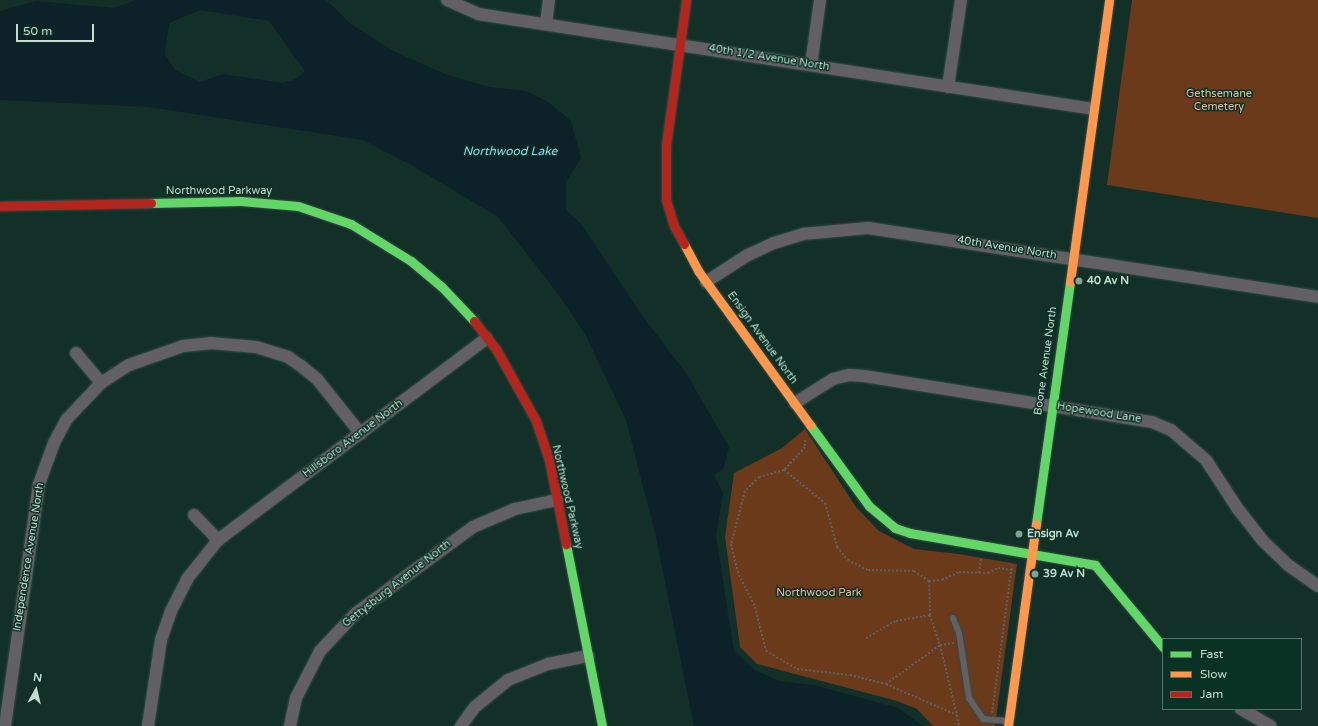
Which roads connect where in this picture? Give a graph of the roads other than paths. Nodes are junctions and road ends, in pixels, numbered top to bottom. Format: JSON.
{"nodes":[{"id":1,"x":447,"y":0,"type":"edge"},
{"id":2,"x":549,"y":0,"type":"edge"},
{"id":3,"x":686,"y":0,"type":"edge"},
{"id":4,"x":820,"y":0,"type":"edge"},
{"id":5,"x":961,"y":0,"type":"edge"},
{"id":6,"x":1109,"y":0,"type":"edge"},
{"id":7,"x":546,"y":24,"type":"junction"},
{"id":8,"x":679,"y":44,"type":"junction"},
{"id":9,"x":811,"y":65,"type":"junction"},
{"id":10,"x":948,"y":87,"type":"junction"},
{"id":11,"x":1094,"y":109,"type":"junction"},
{"id":12,"x":0,"y":206,"type":"edge"},
{"id":13,"x":1072,"y":258,"type":"junction"},
{"id":14,"x":706,"y":282,"type":"junction"},
{"id":15,"x":1318,"y":297,"type":"edge"},
{"id":16,"x":487,"y":338,"type":"junction"},
{"id":17,"x":76,"y":353,"type":"dead end"},
{"id":18,"x":101,"y":383,"type":"junction"},
{"id":19,"x":796,"y":403,"type":"junction"},
{"id":20,"x":1052,"y":406,"type":"junction"},
{"id":21,"x":360,"y":434,"type":"junction"},
{"id":22,"x":557,"y":500,"type":"junction"},
{"id":23,"x":194,"y":515,"type":"dead end"},
{"id":24,"x":218,"y":540,"type":"junction"},
{"id":25,"x":1031,"y":553,"type":"junction"},
{"id":26,"x":1318,"y":586,"type":"edge"},
{"id":27,"x":952,"y":618,"type":"dead end"},
{"id":28,"x":1162,"y":646,"type":"edge"},
{"id":29,"x":588,"y":656,"type":"junction"},
{"id":30,"x":1243,"y":710,"type":"edge"},
{"id":31,"x":1008,"y":724,"type":"edge"},
{"id":32,"x":4,"y":726,"type":"edge"},
{"id":33,"x":148,"y":726,"type":"edge"},
{"id":34,"x":290,"y":726,"type":"edge"},
{"id":35,"x":461,"y":726,"type":"edge"},
{"id":36,"x":602,"y":726,"type":"edge"},
{"id":37,"x":1270,"y":726,"type":"edge"}],
"edges":[{"from":1,"to":7,"type":"street","name":"40th 1/2 Avenue North"},
{"from":2,"to":7,"type":"street"},
{"from":3,"to":8,"type":"street","name":"Ensign Avenue North"},
{"from":4,"to":9,"type":"street"},
{"from":5,"to":10,"type":"street"},
{"from":6,"to":11,"type":"street","name":"Boone Avenue North"},
{"from":7,"to":8,"type":"street","name":"40th 1/2 Avenue North"},
{"from":8,"to":9,"type":"street","name":"40th 1/2 Avenue North"},
{"from":8,"to":14,"type":"street","name":"Ensign Avenue North"},
{"from":9,"to":10,"type":"street","name":"40th 1/2 Avenue North"},
{"from":10,"to":11,"type":"street","name":"40th 1/2 Avenue North"},
{"from":11,"to":13,"type":"street","name":"Boone Avenue North"},
{"from":12,"to":16,"type":"street","name":"Northwood Parkway"},
{"from":13,"to":14,"type":"street","name":"40th Avenue North"},
{"from":13,"to":15,"type":"street","name":"40th Avenue North"},
{"from":13,"to":20,"type":"street","name":"Boone Avenue North"},
{"from":14,"to":19,"type":"street","name":"Ensign Avenue North"},
{"from":16,"to":21,"type":"street","name":"Hillsboro Avenue North"},
{"from":16,"to":22,"type":"street","name":"Northwood Parkway"},
{"from":17,"to":18,"type":"street"},
{"from":18,"to":21,"type":"street","name":"Independence Avenue North"},
{"from":18,"to":32,"type":"street","name":"Independence Avenue North"},
{"from":19,"to":20,"type":"street","name":"Hopewood Lane"},
{"from":19,"to":25,"type":"street","name":"Ensign Avenue North"},
{"from":20,"to":25,"type":"street","name":"Boone Avenue North"},
{"from":20,"to":26,"type":"street","name":"Hopewood Lane"},
{"from":21,"to":24,"type":"street","name":"Hillsboro Avenue North"},
{"from":22,"to":29,"type":"street","name":"Northwood Parkway"},
{"from":22,"to":34,"type":"street","name":"Gettysburg Avenue North"},
{"from":23,"to":24,"type":"street"},
{"from":24,"to":33,"type":"street","name":"Hillsboro Avenue North"},
{"from":25,"to":28,"type":"street","name":"Ensign Avenue North"},
{"from":25,"to":31,"type":"street","name":"Boone Avenue North"},
{"from":27,"to":31,"type":"lane"},
{"from":29,"to":35,"type":"street"},
{"from":29,"to":36,"type":"street","name":"Northwood Parkway"},
{"from":30,"to":37,"type":"street"}]}
